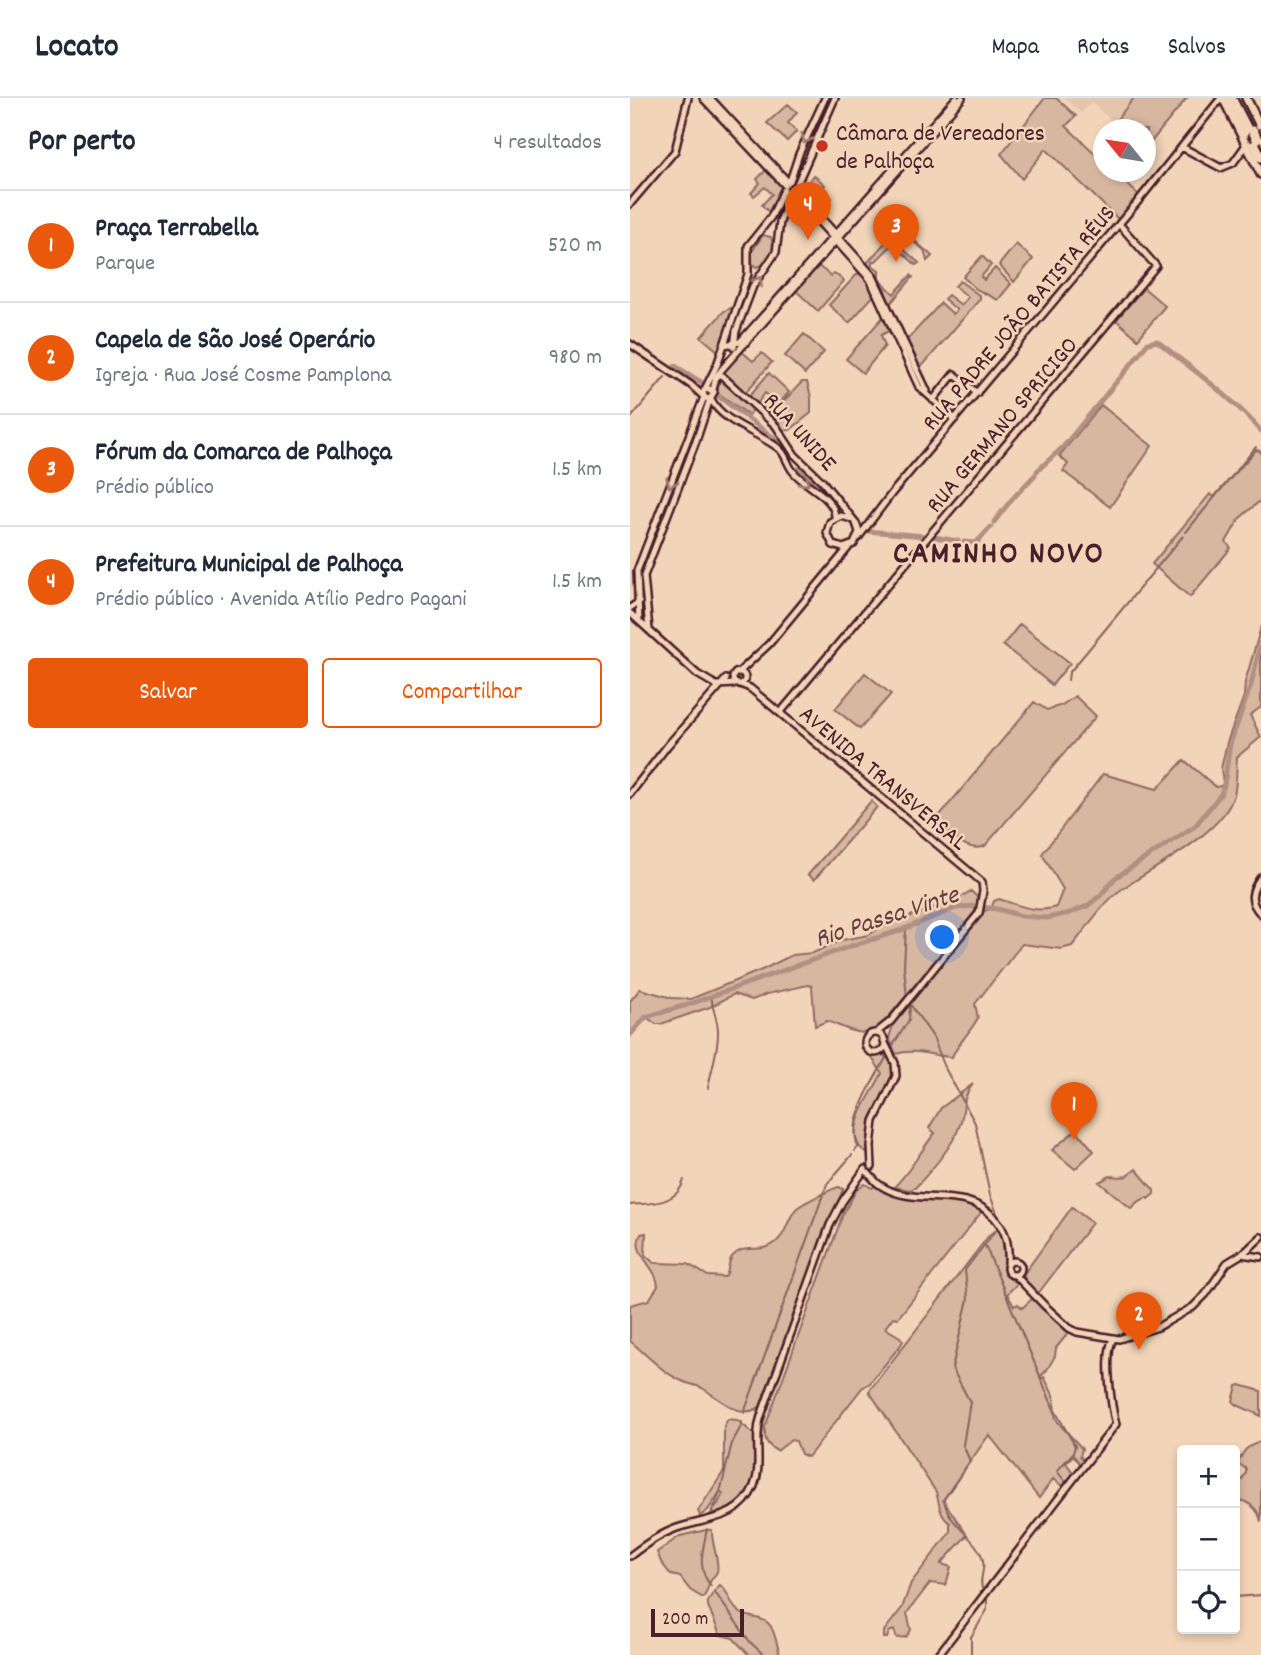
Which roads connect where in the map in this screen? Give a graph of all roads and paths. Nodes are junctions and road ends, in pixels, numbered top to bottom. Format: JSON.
{"nodes":[{"id":1,"x":688,"y":98,"type":"edge"},
{"id":2,"x":703,"y":98,"type":"edge"},
{"id":3,"x":710,"y":98,"type":"edge"},
{"id":4,"x":825,"y":98,"type":"edge"},
{"id":5,"x":835,"y":98,"type":"edge"},
{"id":6,"x":956,"y":98,"type":"edge"},
{"id":7,"x":962,"y":98,"type":"edge"},
{"id":8,"x":1222,"y":98,"type":"edge"},
{"id":9,"x":1231,"y":98,"type":"edge"},
{"id":10,"x":1237,"y":98,"type":"edge"},
{"id":11,"x":1246,"y":98,"type":"edge"},
{"id":12,"x":1255,"y":135,"type":"edge"},
{"id":13,"x":1182,"y":147,"type":"junction"},
{"id":14,"x":1261,"y":157,"type":"edge"},
{"id":15,"x":1261,"y":174,"type":"edge"},
{"id":16,"x":787,"y":184,"type":"junction"},
{"id":17,"x":797,"y":184,"type":"junction"},
{"id":18,"x":794,"y":194,"type":"junction"},
{"id":19,"x":630,"y":204,"type":"edge"},
{"id":20,"x":1119,"y":224,"type":"junction"},
{"id":21,"x":836,"y":237,"type":"junction"},
{"id":22,"x":630,"y":344,"type":"edge"},
{"id":23,"x":733,"y":344,"type":"junction"},
{"id":24,"x":724,"y":345,"type":"junction"},
{"id":25,"x":736,"y":353,"type":"junction"},
{"id":26,"x":719,"y":373,"type":"junction"},
{"id":27,"x":691,"y":384,"type":"junction"},
{"id":28,"x":709,"y":389,"type":"junction"},
{"id":29,"x":977,"y":393,"type":"junction"},
{"id":30,"x":707,"y":398,"type":"junction"},
{"id":31,"x":934,"y":399,"type":"junction"},
{"id":32,"x":955,"y":419,"type":"junction"},
{"id":33,"x":742,"y":426,"type":"junction"},
{"id":34,"x":689,"y":437,"type":"junction"},
{"id":35,"x":759,"y":440,"type":"dead end"},
{"id":36,"x":696,"y":441,"type":"junction"},
{"id":37,"x":789,"y":444,"type":"junction"},
{"id":38,"x":781,"y":450,"type":"junction"},
{"id":39,"x":795,"y":455,"type":"junction"},
{"id":40,"x":786,"y":458,"type":"junction"},
{"id":41,"x":678,"y":464,"type":"junction"},
{"id":42,"x":686,"y":468,"type":"junction"},
{"id":43,"x":662,"y":508,"type":"junction"},
{"id":44,"x":669,"y":512,"type":"junction"},
{"id":45,"x":835,"y":518,"type":"junction"},
{"id":46,"x":852,"y":519,"type":"junction"},
{"id":47,"x":867,"y":526,"type":"junction"},
{"id":48,"x":858,"y":527,"type":"junction"},
{"id":49,"x":858,"y":538,"type":"junction"},
{"id":50,"x":647,"y":546,"type":"junction"},
{"id":51,"x":845,"y":550,"type":"junction"},
{"id":52,"x":648,"y":565,"type":"junction"},
{"id":53,"x":639,"y":602,"type":"junction"},
{"id":54,"x":630,"y":611,"type":"edge"},
{"id":55,"x":639,"y":621,"type":"junction"},
{"id":56,"x":649,"y":630,"type":"junction"},
{"id":57,"x":751,"y":662,"type":"junction"},
{"id":58,"x":736,"y":674,"type":"junction"},
{"id":59,"x":744,"y":677,"type":"junction"},
{"id":60,"x":726,"y":679,"type":"junction"},
{"id":61,"x":713,"y":684,"type":"junction"},
{"id":62,"x":738,"y":684,"type":"junction"},
{"id":63,"x":750,"y":688,"type":"junction"},
{"id":64,"x":780,"y":713,"type":"junction"},
{"id":65,"x":630,"y":794,"type":"edge"},
{"id":66,"x":1261,"y":877,"type":"edge"},
{"id":67,"x":1261,"y":914,"type":"edge"},
{"id":68,"x":891,"y":1021,"type":"junction"},
{"id":69,"x":876,"y":1033,"type":"junction"},
{"id":70,"x":884,"y":1040,"type":"junction"},
{"id":71,"x":878,"y":1051,"type":"junction"},
{"id":72,"x":892,"y":1057,"type":"junction"},
{"id":73,"x":868,"y":1169,"type":"junction"},
{"id":74,"x":1261,"y":1237,"type":"edge"},
{"id":75,"x":1241,"y":1254,"type":"junction"},
{"id":76,"x":1261,"y":1257,"type":"edge"},
{"id":77,"x":1012,"y":1263,"type":"junction"},
{"id":78,"x":1018,"y":1273,"type":"junction"},
{"id":79,"x":1113,"y":1339,"type":"junction"},
{"id":80,"x":630,"y":1556,"type":"edge"},
{"id":81,"x":938,"y":1655,"type":"edge"}],
"edges":[{"from":1,"to":19,"type":"main road"},
{"from":2,"to":16,"type":"main road"},
{"from":3,"to":16,"type":"main road"},
{"from":4,"to":16,"type":"main road","one_way":true},
{"from":5,"to":17,"type":"main road"},
{"from":6,"to":21,"type":"main road"},
{"from":7,"to":21,"type":"main road"},
{"from":8,"to":12,"type":"main road"},
{"from":8,"to":13,"type":"main road","name":"RUA PADRE JOÃO BATISTA RÉUS"},
{"from":9,"to":12,"type":"highway"},
{"from":10,"to":12,"type":"highway"},
{"from":11,"to":12,"type":"main road"},
{"from":12,"to":13,"type":"main road"},
{"from":12,"to":14,"type":"highway"},
{"from":12,"to":15,"type":"main road"},
{"from":13,"to":20,"type":"main road","name":"RUA PADRE JOÃO BATISTA RÉUS"},
{"from":16,"to":17,"type":"main road"},
{"from":16,"to":18,"type":"main road"},
{"from":16,"to":24,"type":"main road"},
{"from":17,"to":18,"type":"main road"},
{"from":18,"to":21,"type":"main road"},
{"from":23,"to":18,"type":"main road","one_way":true},
{"from":20,"to":29,"type":"main road","name":"RUA PADRE JOÃO BATISTA RÉUS"},
{"from":20,"to":64,"type":"main road","name":"RUA GERMANO SPRICIGO"},
{"from":21,"to":23,"type":"main road"},
{"from":21,"to":25,"type":"main road"},
{"from":21,"to":31,"type":"main road"},
{"from":22,"to":27,"type":"main road"},
{"from":23,"to":24,"type":"main road"},
{"from":23,"to":25,"type":"main road"},
{"from":24,"to":28,"type":"main road"},
{"from":25,"to":26,"type":"main road"},
{"from":26,"to":28,"type":"main road"},
{"from":26,"to":37,"type":"main road","name":"RUA UNIDE"},
{"from":27,"to":28,"type":"main road"},
{"from":27,"to":30,"type":"main road"},
{"from":28,"to":30,"type":"main road"},
{"from":28,"to":30,"type":"main road"},
{"from":29,"to":31,"type":"main road"},
{"from":29,"to":32,"type":"main road","name":"RUA PADRE JOÃO BATISTA RÉUS"},
{"from":30,"to":33,"type":"main road"},
{"from":30,"to":34,"type":"main road"},
{"from":30,"to":36,"type":"main road"},
{"from":31,"to":32,"type":"main road"},
{"from":32,"to":47,"type":"main road","name":"RUA PADRE JOÃO BATISTA RÉUS"},
{"from":33,"to":35,"type":"main road"},
{"from":33,"to":38,"type":"main road"},
{"from":34,"to":36,"type":"main road"},
{"from":34,"to":41,"type":"main road"},
{"from":36,"to":42,"type":"main road"},
{"from":37,"to":38,"type":"main road"},
{"from":37,"to":39,"type":"main road","name":"RUA UNIDE"},
{"from":38,"to":40,"type":"main road"},
{"from":39,"to":40,"type":"main road"},
{"from":39,"to":46,"type":"main road","name":"RUA UNIDE"},
{"from":40,"to":45,"type":"main road","one_way":true},
{"from":41,"to":42,"type":"main road"},
{"from":41,"to":43,"type":"main road","one_way":true},
{"from":42,"to":44,"type":"main road"},
{"from":43,"to":44,"type":"main road"},
{"from":43,"to":50,"type":"main road"},
{"from":44,"to":52,"type":"main road"},
{"from":45,"to":46,"type":"main road"},
{"from":45,"to":51,"type":"main road"},
{"from":46,"to":48,"type":"main road"},
{"from":47,"to":48,"type":"main road"},
{"from":47,"to":49,"type":"main road","name":"RUA PADRE JOÃO BATISTA RÉUS"},
{"from":48,"to":49,"type":"main road"},
{"from":49,"to":51,"type":"main road"},
{"from":50,"to":52,"type":"main road"},
{"from":50,"to":53,"type":"main road"},
{"from":51,"to":57,"type":"main road"},
{"from":52,"to":56,"type":"main road"},
{"from":53,"to":54,"type":"main road"},
{"from":53,"to":55,"type":"main road"},
{"from":54,"to":55,"type":"main road"},
{"from":55,"to":56,"type":"main road"},
{"from":56,"to":61,"type":"main road"},
{"from":57,"to":58,"type":"main road"},
{"from":57,"to":59,"type":"main road"},
{"from":58,"to":59,"type":"main road"},
{"from":58,"to":60,"type":"main road"},
{"from":58,"to":62,"type":"main road"},
{"from":59,"to":62,"type":"main road"},
{"from":59,"to":63,"type":"main road","name":"AVENIDA TRANSVERSAL"},
{"from":60,"to":61,"type":"main road"},
{"from":60,"to":61,"type":"main road"},
{"from":61,"to":62,"type":"main road"},
{"from":61,"to":65,"type":"main road"},
{"from":62,"to":63,"type":"main road","name":"AVENIDA TRANSVERSAL"},
{"from":63,"to":64,"type":"main road","name":"AVENIDA TRANSVERSAL"},
{"from":64,"to":68,"type":"main road","name":"AVENIDA TRANSVERSAL"},
{"from":66,"to":67,"type":"main road"},
{"from":68,"to":69,"type":"main road"},
{"from":68,"to":70,"type":"main road"},
{"from":69,"to":70,"type":"main road"},
{"from":69,"to":71,"type":"main road"},
{"from":70,"to":71,"type":"main road"},
{"from":70,"to":72,"type":"main road"},
{"from":71,"to":72,"type":"main road"},
{"from":72,"to":73,"type":"main road"},
{"from":73,"to":77,"type":"main road"},
{"from":73,"to":80,"type":"main road"},
{"from":74,"to":75,"type":"main road"},
{"from":75,"to":76,"type":"main road"},
{"from":75,"to":79,"type":"main road"},
{"from":77,"to":78,"type":"main road"},
{"from":77,"to":78,"type":"main road"},
{"from":78,"to":79,"type":"main road"},
{"from":79,"to":81,"type":"main road"}]}
